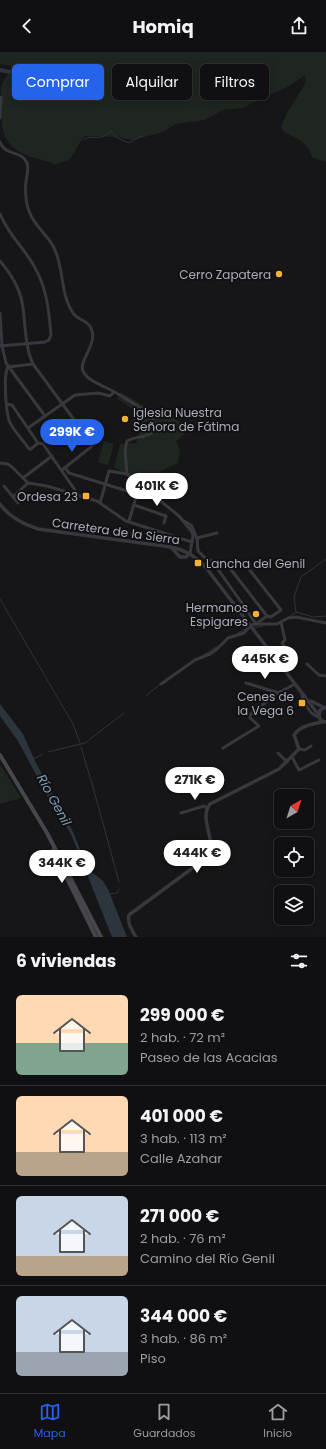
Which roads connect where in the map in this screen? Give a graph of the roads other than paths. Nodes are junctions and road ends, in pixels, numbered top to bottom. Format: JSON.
{"nodes":[{"id":1,"x":1,"y":97,"type":"edge"},
{"id":2,"x":0,"y":118,"type":"edge"},
{"id":3,"x":0,"y":142,"type":"edge"},
{"id":4,"x":0,"y":214,"type":"edge"},
{"id":5,"x":0,"y":260,"type":"edge"},
{"id":6,"x":0,"y":313,"type":"edge"},
{"id":7,"x":27,"y":343,"type":"junction"},
{"id":8,"x":1,"y":346,"type":"edge"},
{"id":9,"x":32,"y":364,"type":"junction"},
{"id":10,"x":8,"y":367,"type":"junction"},
{"id":11,"x":114,"y":392,"type":"junction"},
{"id":12,"x":7,"y":404,"type":"junction"},
{"id":13,"x":62,"y":404,"type":"junction"},
{"id":14,"x":45,"y":416,"type":"junction"},
{"id":15,"x":28,"y":428,"type":"junction"},
{"id":16,"x":38,"y":443,"type":"junction"},
{"id":17,"x":52,"y":456,"type":"junction"},
{"id":18,"x":0,"y":463,"type":"edge"},
{"id":19,"x":64,"y":469,"type":"junction"},
{"id":20,"x":127,"y":474,"type":"junction"},
{"id":21,"x":23,"y":478,"type":"junction"},
{"id":22,"x":28,"y":483,"type":"junction"},
{"id":23,"x":105,"y":484,"type":"junction"},
{"id":24,"x":4,"y":486,"type":"dead end"},
{"id":25,"x":74,"y":494,"type":"junction"},
{"id":26,"x":13,"y":497,"type":"junction"},
{"id":27,"x":18,"y":503,"type":"dead end"},
{"id":28,"x":100,"y":503,"type":"junction"},
{"id":29,"x":0,"y":504,"type":"edge"},
{"id":30,"x":134,"y":505,"type":"junction"},
{"id":31,"x":129,"y":521,"type":"junction"},
{"id":32,"x":184,"y":521,"type":"junction"},
{"id":33,"x":164,"y":523,"type":"dead end"},
{"id":34,"x":217,"y":534,"type":"dead end"},
{"id":35,"x":197,"y":538,"type":"junction"},
{"id":36,"x":192,"y":542,"type":"junction"},
{"id":37,"x":171,"y":547,"type":"junction"},
{"id":38,"x":190,"y":553,"type":"junction"},
{"id":39,"x":229,"y":567,"type":"dead end"},
{"id":40,"x":249,"y":569,"type":"dead end"},
{"id":41,"x":267,"y":616,"type":"junction"},
{"id":42,"x":281,"y":622,"type":"junction"},
{"id":43,"x":326,"y":623,"type":"edge"},
{"id":44,"x":256,"y":624,"type":"junction"},
{"id":45,"x":251,"y":625,"type":"junction"},
{"id":46,"x":287,"y":650,"type":"dead end"},
{"id":47,"x":307,"y":664,"type":"dead end"},
{"id":48,"x":326,"y":676,"type":"edge"},
{"id":49,"x":246,"y":683,"type":"dead end"},
{"id":50,"x":161,"y":684,"type":"dead end"},
{"id":51,"x":295,"y":684,"type":"junction"},
{"id":52,"x":279,"y":693,"type":"junction"},
{"id":53,"x":302,"y":694,"type":"junction"},
{"id":54,"x":308,"y":700,"type":"junction"},
{"id":55,"x":324,"y":707,"type":"edge"},
{"id":56,"x":319,"y":716,"type":"junction"},
{"id":57,"x":314,"y":723,"type":"junction"},
{"id":58,"x":325,"y":723,"type":"edge"},
{"id":59,"x":311,"y":746,"type":"dead end"},
{"id":60,"x":223,"y":748,"type":"dead end"},
{"id":61,"x":299,"y":749,"type":"junction"},
{"id":62,"x":278,"y":752,"type":"dead end"},
{"id":63,"x":0,"y":755,"type":"edge"},
{"id":64,"x":292,"y":757,"type":"junction"},
{"id":65,"x":318,"y":760,"type":"dead end"},
{"id":66,"x":287,"y":762,"type":"junction"},
{"id":67,"x":207,"y":808,"type":"junction"},
{"id":68,"x":181,"y":813,"type":"dead end"},
{"id":69,"x":42,"y":826,"type":"junction"},
{"id":70,"x":96,"y":937,"type":"edge"},
{"id":71,"x":101,"y":937,"type":"edge"},
{"id":72,"x":136,"y":937,"type":"edge"}],
"edges":[{"from":1,"to":2,"type":"street"},
{"from":3,"to":11,"type":"street"},
{"from":4,"to":7,"type":"street"},
{"from":5,"to":7,"type":"street"},
{"from":6,"to":8,"type":"street"},
{"from":7,"to":8,"type":"street"},
{"from":7,"to":9,"type":"street"},
{"from":8,"to":10,"type":"street"},
{"from":9,"to":10,"type":"street"},
{"from":9,"to":13,"type":"street"},
{"from":10,"to":12,"type":"street"},
{"from":10,"to":14,"type":"street"},
{"from":11,"to":13,"type":"street"},
{"from":11,"to":20,"type":"street"},
{"from":12,"to":15,"type":"street"},
{"from":12,"to":16,"type":"street"},
{"from":13,"to":14,"type":"street"},
{"from":13,"to":19,"type":"street"},
{"from":14,"to":15,"type":"street"},
{"from":15,"to":16,"type":"street"},
{"from":16,"to":17,"type":"street"},
{"from":17,"to":19,"type":"street"},
{"from":17,"to":21,"type":"street"},
{"from":18,"to":21,"type":"street"},
{"from":19,"to":23,"type":"street"},
{"from":19,"to":25,"type":"street"},
{"from":20,"to":23,"type":"street"},
{"from":20,"to":32,"type":"street"},
{"from":21,"to":22,"type":"street"},
{"from":22,"to":25,"type":"street"},
{"from":22,"to":26,"type":"street"},
{"from":23,"to":28,"type":"street"},
{"from":23,"to":30,"type":"street"},
{"from":24,"to":26,"type":"street"},
{"from":25,"to":28,"type":"street"},
{"from":26,"to":27,"type":"street"},
{"from":28,"to":31,"type":"street"},
{"from":29,"to":37,"type":"street","name":"Carretera de la Sierra"},
{"from":30,"to":31,"type":"street"},
{"from":30,"to":33,"type":"street"},
{"from":31,"to":36,"type":"street"},
{"from":32,"to":35,"type":"street"},
{"from":32,"to":36,"type":"street"},
{"from":34,"to":35,"type":"street"},
{"from":35,"to":44,"type":"street"},
{"from":36,"to":38,"type":"street"},
{"from":37,"to":38,"type":"street","name":"Carretera de la Sierra"},
{"from":37,"to":38,"type":"street"},
{"from":38,"to":45,"type":"street","name":"Carretera de la Sierra"},
{"from":39,"to":41,"type":"street"},
{"from":40,"to":41,"type":"street"},
{"from":41,"to":44,"type":"street"},
{"from":42,"to":43,"type":"street"},
{"from":42,"to":44,"type":"street"},
{"from":42,"to":46,"type":"street"},
{"from":44,"to":45,"type":"street"},
{"from":45,"to":50,"type":"street"},
{"from":45,"to":51,"type":"street","name":"Carretera de la Sierra"},
{"from":47,"to":48,"type":"street"},
{"from":49,"to":52,"type":"street"},
{"from":51,"to":52,"type":"street"},
{"from":51,"to":53,"type":"street","name":"Carretera de la Sierra"},
{"from":52,"to":60,"type":"street"},
{"from":53,"to":54,"type":"street","name":"Carretera de la Sierra"},
{"from":53,"to":56,"type":"street"},
{"from":54,"to":55,"type":"street"},
{"from":54,"to":56,"type":"street"},
{"from":55,"to":56,"type":"street"},
{"from":56,"to":57,"type":"street"},
{"from":56,"to":58,"type":"street"},
{"from":57,"to":58,"type":"street"},
{"from":57,"to":61,"type":"street"},
{"from":59,"to":61,"type":"street"},
{"from":61,"to":64,"type":"street"},
{"from":62,"to":66,"type":"street"},
{"from":63,"to":69,"type":"main road"},
{"from":64,"to":65,"type":"street"},
{"from":64,"to":66,"type":"street"},
{"from":66,"to":67,"type":"street"},
{"from":67,"to":68,"type":"street"},
{"from":67,"to":72,"type":"street"},
{"from":69,"to":70,"type":"main road"},
{"from":69,"to":71,"type":"main road"}]}
